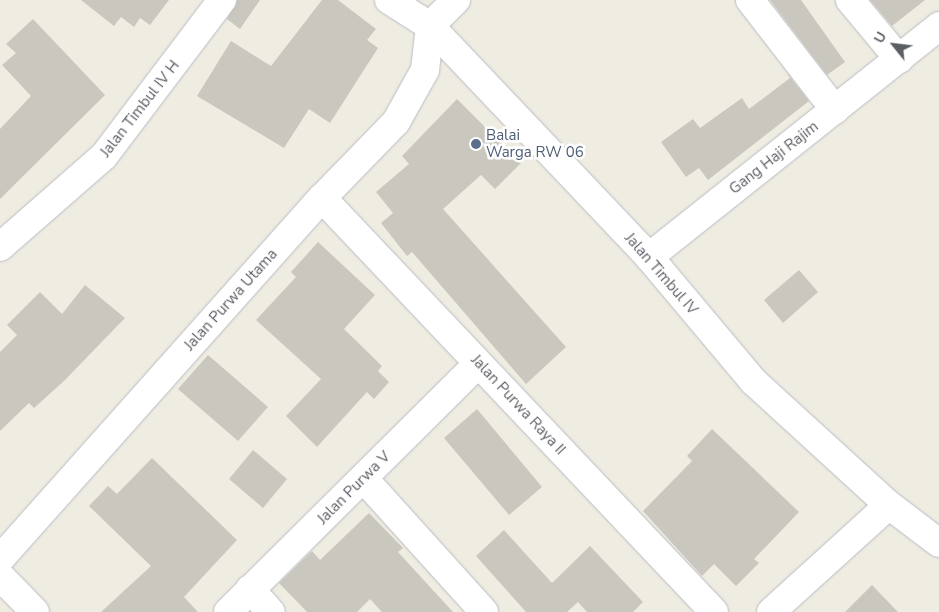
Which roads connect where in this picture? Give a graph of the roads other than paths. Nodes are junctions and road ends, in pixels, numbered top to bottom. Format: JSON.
{"nodes":[{"id":1,"x":222,"y":0,"type":"edge"},
{"id":2,"x":389,"y":0,"type":"edge"},
{"id":3,"x":456,"y":0,"type":"edge"},
{"id":4,"x":750,"y":0,"type":"edge"},
{"id":5,"x":850,"y":0,"type":"edge"},
{"id":6,"x":430,"y":26,"type":"junction"},
{"id":7,"x":939,"y":26,"type":"edge"},
{"id":8,"x":899,"y":59,"type":"junction"},
{"id":9,"x":835,"y":110,"type":"junction"},
{"id":10,"x":322,"y":198,"type":"junction"},
{"id":11,"x":0,"y":247,"type":"edge"},
{"id":12,"x":649,"y":257,"type":"junction"},
{"id":13,"x":478,"y":364,"type":"junction"},
{"id":14,"x":364,"y":479,"type":"junction"},
{"id":15,"x":889,"y":505,"type":"junction"},
{"id":16,"x":939,"y":543,"type":"edge"},
{"id":17,"x":0,"y":558,"type":"edge"},
{"id":18,"x":0,"y":576,"type":"edge"},
{"id":19,"x":250,"y":589,"type":"junction"},
{"id":20,"x":35,"y":612,"type":"edge"},
{"id":21,"x":228,"y":612,"type":"edge"},
{"id":22,"x":271,"y":612,"type":"edge"},
{"id":23,"x":484,"y":612,"type":"edge"},
{"id":24,"x":714,"y":612,"type":"edge"},
{"id":25,"x":771,"y":612,"type":"edge"}],
"edges":[{"from":1,"to":11,"type":"street","name":"Jalan Timbul IV H"},
{"from":2,"to":6,"type":"street","name":"Jalan Timbul IV"},
{"from":3,"to":6,"type":"street"},
{"from":4,"to":9,"type":"street"},
{"from":5,"to":8,"type":"street"},
{"from":6,"to":10,"type":"street","name":"Jalan Purwa Utama"},
{"from":6,"to":12,"type":"street","name":"Jalan Timbul IV"},
{"from":7,"to":8,"type":"street","name":"Gang Haji Rajim"},
{"from":8,"to":9,"type":"street","name":"Gang Haji Rajim"},
{"from":9,"to":12,"type":"street","name":"Gang Haji Rajim"},
{"from":10,"to":13,"type":"street","name":"Jalan Purwa Raya II"},
{"from":10,"to":17,"type":"street","name":"Jalan Purwa Utama"},
{"from":12,"to":15,"type":"street","name":"Jalan Timbul IV"},
{"from":13,"to":14,"type":"street","name":"Jalan Purwa V"},
{"from":13,"to":24,"type":"street","name":"Jalan Purwa Raya II"},
{"from":14,"to":19,"type":"street","name":"Jalan Purwa V"},
{"from":14,"to":23,"type":"street"},
{"from":15,"to":16,"type":"street","name":"Jalan Timbul IV"},
{"from":15,"to":25,"type":"street"},
{"from":18,"to":20,"type":"street"},
{"from":19,"to":21,"type":"street","name":"Jalan Purwa V"},
{"from":19,"to":22,"type":"street"}]}
